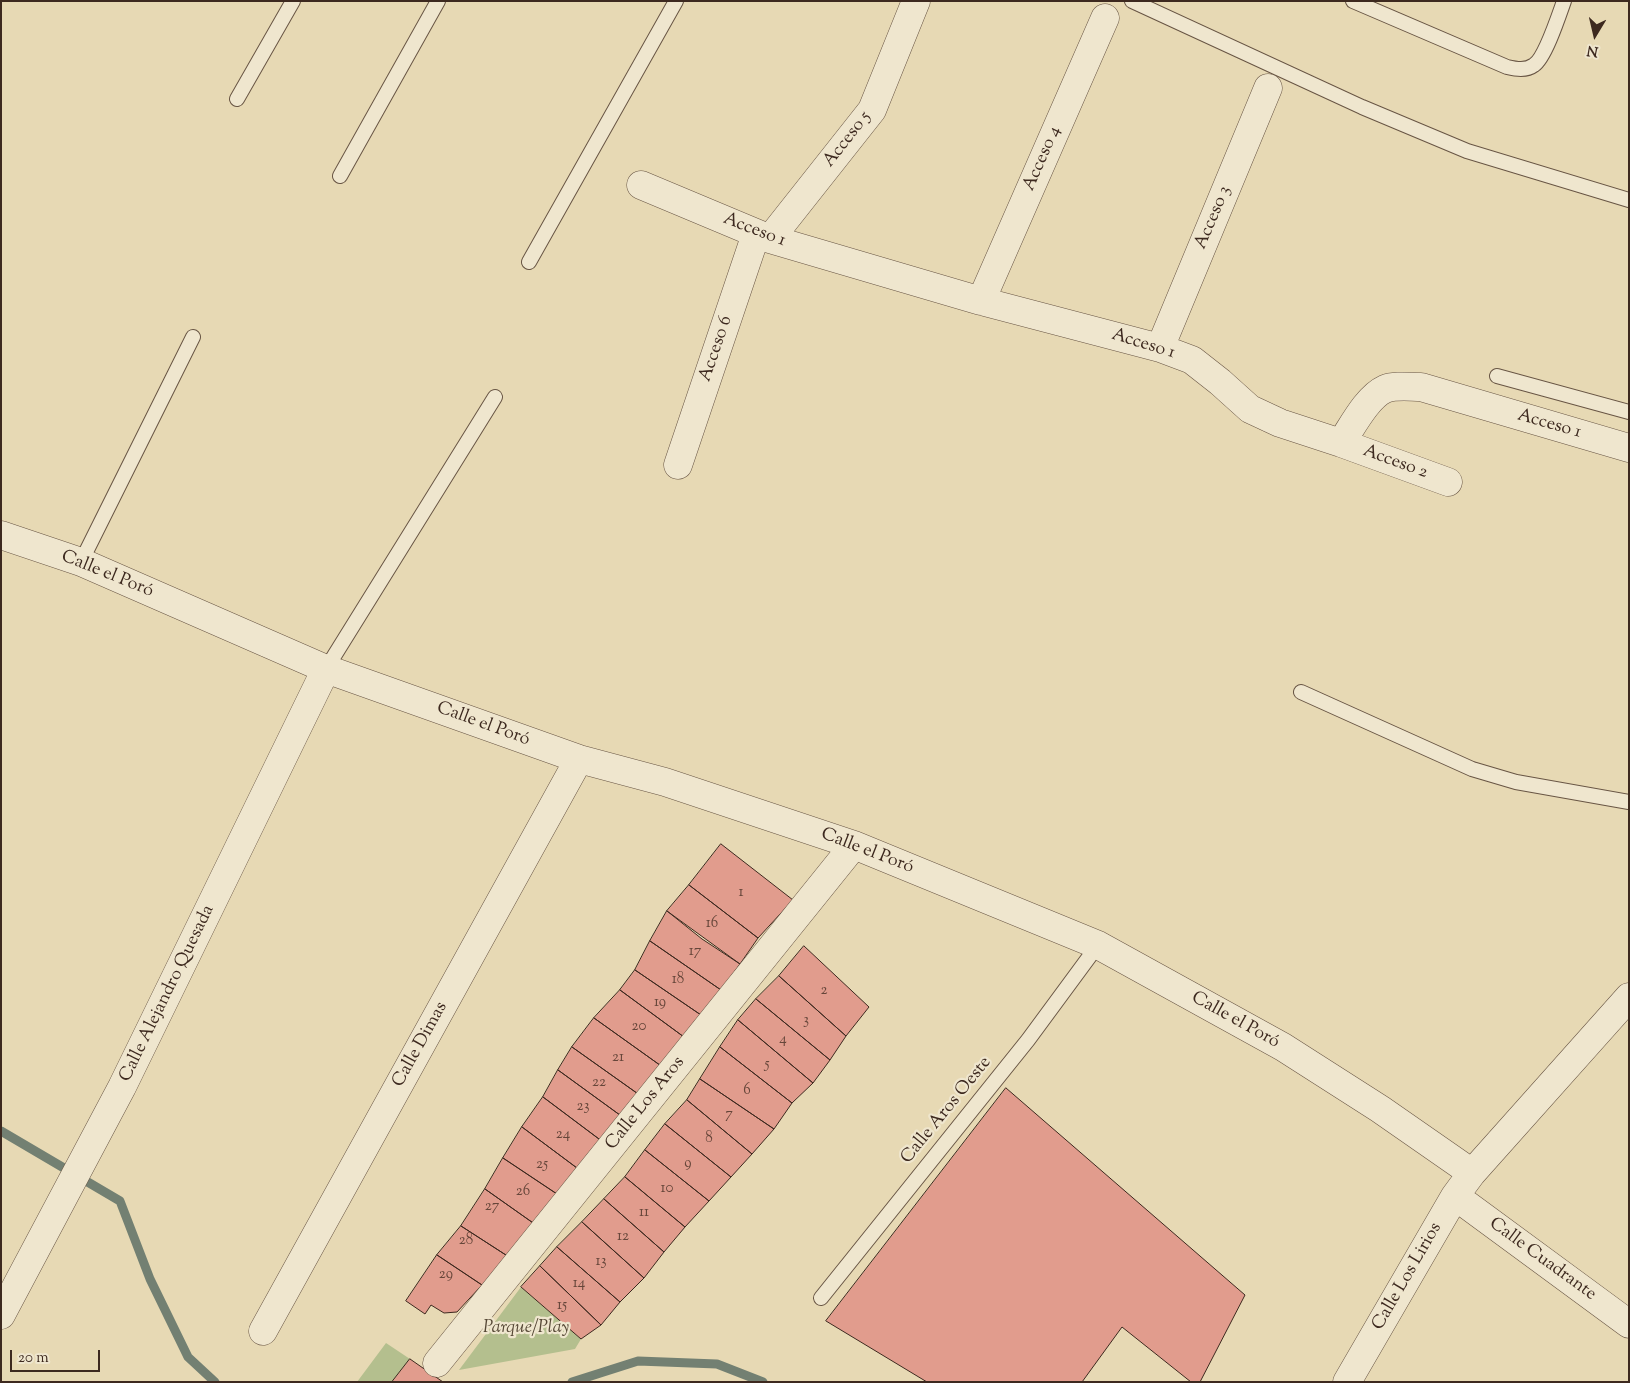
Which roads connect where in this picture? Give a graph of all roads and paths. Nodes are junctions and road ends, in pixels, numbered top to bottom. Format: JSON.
{"nodes":[{"id":1,"x":293,"y":1,"type":"edge"},
{"id":2,"x":438,"y":1,"type":"edge"},
{"id":3,"x":676,"y":1,"type":"edge"},
{"id":4,"x":916,"y":1,"type":"edge"},
{"id":5,"x":1132,"y":1,"type":"edge"},
{"id":6,"x":1353,"y":1,"type":"edge"},
{"id":7,"x":1564,"y":1,"type":"edge"},
{"id":8,"x":1105,"y":18,"type":"dead end"},
{"id":9,"x":1268,"y":88,"type":"dead end"},
{"id":10,"x":237,"y":99,"type":"dead end"},
{"id":11,"x":340,"y":176,"type":"dead end"},
{"id":12,"x":641,"y":185,"type":"dead end"},
{"id":13,"x":1629,"y":200,"type":"edge"},
{"id":14,"x":763,"y":237,"type":"junction"},
{"id":15,"x":529,"y":262,"type":"dead end"},
{"id":16,"x":981,"y":300,"type":"junction"},
{"id":17,"x":193,"y":337,"type":"dead end"},
{"id":18,"x":1160,"y":348,"type":"junction"},
{"id":19,"x":1497,"y":376,"type":"dead end"},
{"id":20,"x":495,"y":396,"type":"dead end"},
{"id":21,"x":1629,"y":412,"type":"edge"},
{"id":22,"x":1341,"y":443,"type":"junction"},
{"id":23,"x":1619,"y":445,"type":"edge"},
{"id":24,"x":678,"y":465,"type":"dead end"},
{"id":25,"x":1629,"y":466,"type":"edge"},
{"id":26,"x":1448,"y":482,"type":"dead end"},
{"id":27,"x":1,"y":535,"type":"edge"},
{"id":28,"x":81,"y":562,"type":"junction"},
{"id":29,"x":326,"y":669,"type":"junction"},
{"id":30,"x":1302,"y":692,"type":"dead end"},
{"id":31,"x":579,"y":759,"type":"junction"},
{"id":32,"x":1629,"y":802,"type":"edge"},
{"id":33,"x":854,"y":845,"type":"junction"},
{"id":34,"x":1098,"y":945,"type":"junction"},
{"id":35,"x":1629,"y":997,"type":"edge"},
{"id":36,"x":1472,"y":1173,"type":"junction"},
{"id":37,"x":1455,"y":1196,"type":"junction"},
{"id":38,"x":821,"y":1298,"type":"dead end"},
{"id":39,"x":1,"y":1315,"type":"edge"},
{"id":40,"x":1629,"y":1324,"type":"edge"},
{"id":41,"x":263,"y":1331,"type":"dead end"},
{"id":42,"x":437,"y":1363,"type":"dead end"},
{"id":43,"x":1347,"y":1382,"type":"edge"}],
"edges":[{"from":1,"to":10,"type":"lane"},
{"from":2,"to":11,"type":"lane"},
{"from":3,"to":15,"type":"lane"},
{"from":4,"to":14,"type":"street","name":"Acceso 5"},
{"from":5,"to":13,"type":"lane"},
{"from":6,"to":7,"type":"lane"},
{"from":8,"to":16,"type":"street","name":"Acceso 4"},
{"from":9,"to":18,"type":"street","name":"Acceso 3"},
{"from":12,"to":14,"type":"street","name":"Acceso 1"},
{"from":14,"to":16,"type":"street","name":"Acceso 1"},
{"from":14,"to":24,"type":"street","name":"Acceso 6"},
{"from":16,"to":18,"type":"street","name":"Acceso 1"},
{"from":17,"to":28,"type":"lane"},
{"from":18,"to":22,"type":"street","name":"Acceso 1"},
{"from":19,"to":21,"type":"lane"},
{"from":20,"to":29,"type":"lane"},
{"from":22,"to":23,"type":"street","name":"Acceso 1"},
{"from":22,"to":26,"type":"street","name":"Acceso 2"},
{"from":23,"to":25,"type":"street","name":"Acceso 1"},
{"from":27,"to":28,"type":"street","name":"Calle el Poró"},
{"from":28,"to":29,"type":"street","name":"Calle el Poró"},
{"from":29,"to":31,"type":"street","name":"Calle el Poró"},
{"from":29,"to":39,"type":"street","name":"Calle Alejandro Quesada"},
{"from":30,"to":32,"type":"lane"},
{"from":31,"to":33,"type":"street","name":"Calle el Poró"},
{"from":31,"to":41,"type":"street","name":"Calle Dimas"},
{"from":33,"to":34,"type":"street","name":"Calle el Poró"},
{"from":33,"to":42,"type":"street","name":"Calle Los Aros"},
{"from":34,"to":36,"type":"street","name":"Calle el Poró"},
{"from":34,"to":38,"type":"lane","name":"Calle Aros Oeste"},
{"from":35,"to":36,"type":"street"},
{"from":36,"to":37,"type":"street","name":"Calle Los Lirios"},
{"from":37,"to":40,"type":"street","name":"Calle Cuadrante"},
{"from":37,"to":43,"type":"street","name":"Calle Los Lirios"}]}
